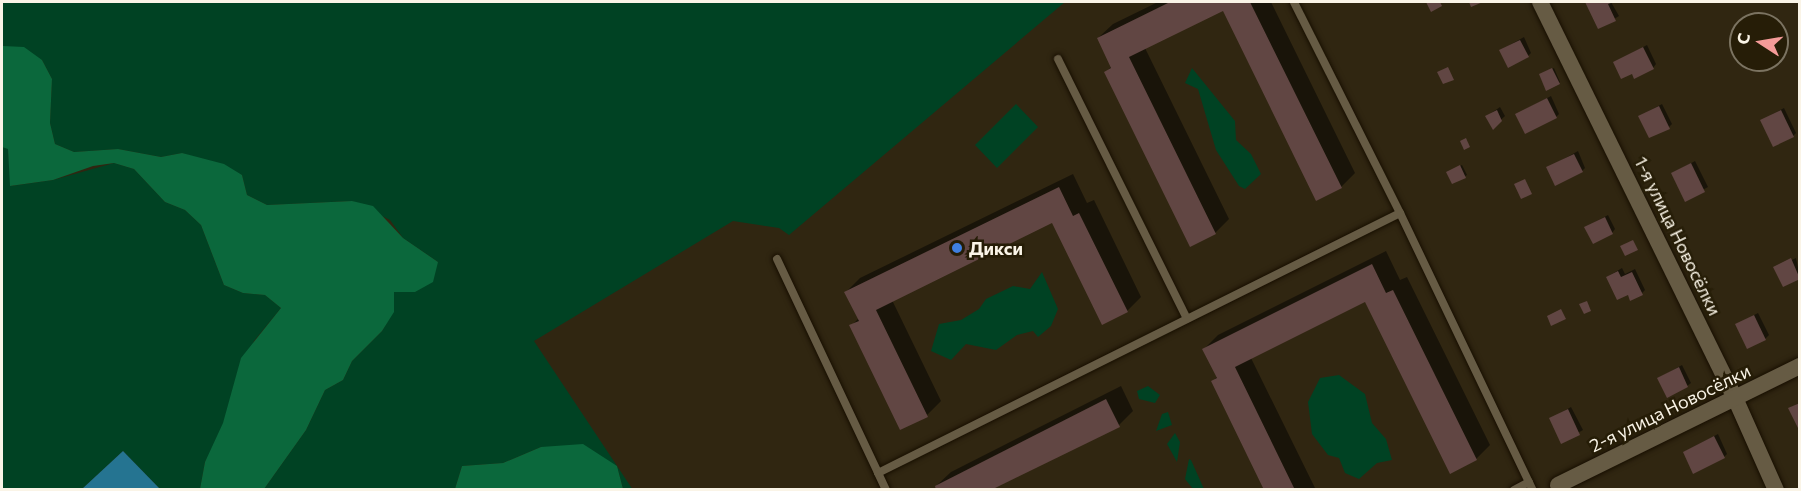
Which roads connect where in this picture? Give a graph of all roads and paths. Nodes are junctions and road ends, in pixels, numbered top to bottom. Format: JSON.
{"nodes":[{"id":1,"x":1294,"y":2,"type":"edge"},
{"id":2,"x":1540,"y":2,"type":"edge"},
{"id":3,"x":1058,"y":58,"type":"dead end"},
{"id":4,"x":1400,"y":213,"type":"junction"},
{"id":5,"x":777,"y":259,"type":"dead end"},
{"id":6,"x":1187,"y":319,"type":"junction"},
{"id":7,"x":1800,"y":366,"type":"edge"},
{"id":8,"x":1735,"y":398,"type":"junction"},
{"id":9,"x":878,"y":473,"type":"junction"},
{"id":10,"x":1558,"y":485,"type":"dead end"},
{"id":11,"x":1531,"y":486,"type":"edge"},
{"id":12,"x":886,"y":489,"type":"edge"},
{"id":13,"x":1514,"y":489,"type":"edge"},
{"id":14,"x":1776,"y":489,"type":"edge"}],
"edges":[{"from":1,"to":4,"type":"lane"},
{"from":2,"to":8,"type":"street","name":"1-я улица Новосёлки"},
{"from":3,"to":6,"type":"lane"},
{"from":4,"to":6,"type":"lane"},
{"from":4,"to":11,"type":"lane"},
{"from":5,"to":9,"type":"lane"},
{"from":6,"to":9,"type":"lane"},
{"from":7,"to":8,"type":"street","name":"2-я улица Новосёлки"},
{"from":8,"to":10,"type":"street","name":"2-я улица Новосёлки"},
{"from":8,"to":14,"type":"street","name":"1-я улица Новосёлки"},
{"from":9,"to":12,"type":"lane"},
{"from":11,"to":13,"type":"lane"}]}
